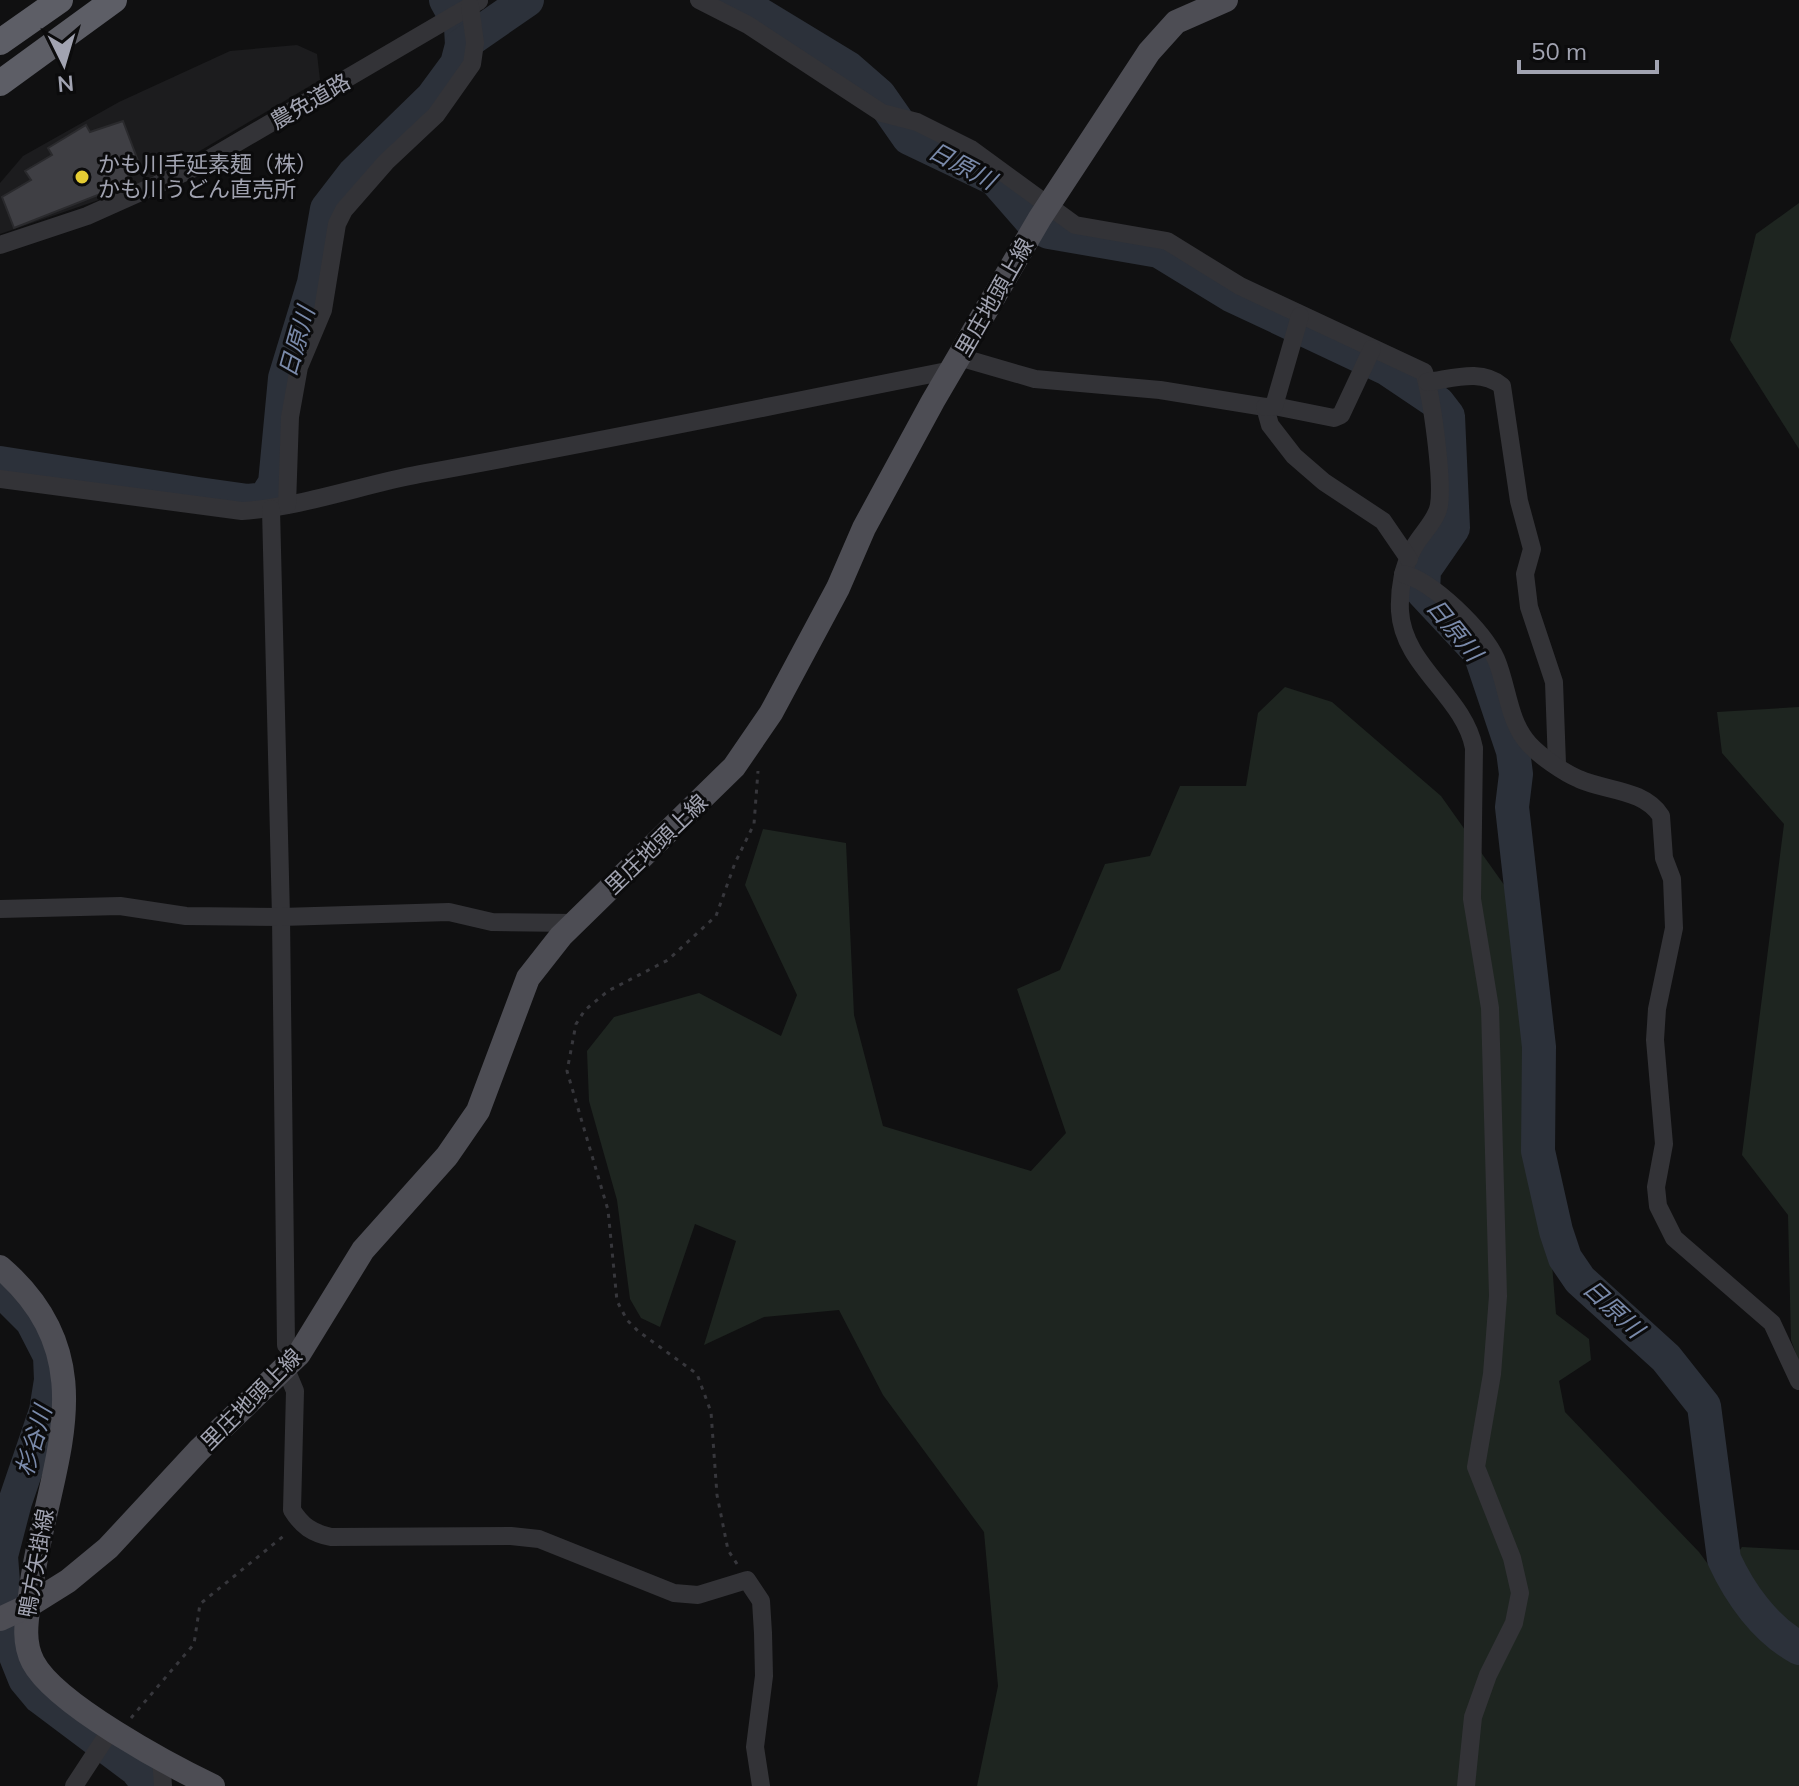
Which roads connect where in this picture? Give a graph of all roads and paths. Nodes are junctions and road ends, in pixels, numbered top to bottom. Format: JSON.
{"nodes":[{"id":1,"x":60,"y":0,"type":"edge"},
{"id":2,"x":114,"y":0,"type":"edge"},
{"id":3,"x":699,"y":0,"type":"edge"},
{"id":4,"x":1226,"y":0,"type":"edge"},
{"id":5,"x":472,"y":9,"type":"edge"},
{"id":6,"x":0,"y":42,"type":"edge"},
{"id":7,"x":0,"y":83,"type":"edge"},
{"id":8,"x":1040,"y":219,"type":"junction"},
{"id":9,"x":0,"y":245,"type":"edge"},
{"id":10,"x":1297,"y":324,"type":"junction"},
{"id":11,"x":1369,"y":356,"type":"junction"},
{"id":12,"x":955,"y":363,"type":"junction"},
{"id":13,"x":1429,"y":393,"type":"junction"},
{"id":14,"x":1270,"y":406,"type":"junction"},
{"id":15,"x":0,"y":479,"type":"edge"},
{"id":16,"x":279,"y":507,"type":"junction"},
{"id":17,"x":1415,"y":574,"type":"junction"},
{"id":18,"x":758,"y":733,"type":"junction"},
{"id":19,"x":1557,"y":764,"type":"junction"},
{"id":20,"x":0,"y":909,"type":"edge"},
{"id":21,"x":281,"y":917,"type":"junction"},
{"id":22,"x":574,"y":923,"type":"junction"},
{"id":23,"x":0,"y":1267,"type":"edge"},
{"id":24,"x":292,"y":1361,"type":"junction"},
{"id":25,"x":1799,"y":1381,"type":"edge"},
{"id":26,"x":300,"y":1523,"type":"junction"},
{"id":27,"x":747,"y":1580,"type":"junction"},
{"id":28,"x":15,"y":1612,"type":"edge"},
{"id":29,"x":108,"y":1736,"type":"junction"},
{"id":30,"x":161,"y":1758,"type":"junction"},
{"id":31,"x":74,"y":1786,"type":"edge"},
{"id":32,"x":163,"y":1786,"type":"edge"},
{"id":33,"x":213,"y":1786,"type":"edge"},
{"id":34,"x":761,"y":1786,"type":"edge"},
{"id":35,"x":1466,"y":1786,"type":"edge"}],
"edges":[{"from":1,"to":6,"type":"highway"},
{"from":2,"to":7,"type":"highway"},
{"from":3,"to":8,"type":"street"},
{"from":4,"to":8,"type":"main road","name":"里庄地頭上線"},
{"from":5,"to":9,"type":"street","name":"農免道路"},
{"from":5,"to":16,"type":"street"},
{"from":8,"to":10,"type":"street"},
{"from":8,"to":12,"type":"main road","name":"里庄地頭上線"},
{"from":10,"to":11,"type":"street"},
{"from":10,"to":14,"type":"street"},
{"from":11,"to":13,"type":"street"},
{"from":11,"to":14,"type":"street"},
{"from":12,"to":14,"type":"street"},
{"from":12,"to":16,"type":"street"},
{"from":12,"to":18,"type":"main road","name":"里庄地頭上線"},
{"from":13,"to":17,"type":"street"},
{"from":13,"to":19,"type":"street"},
{"from":14,"to":17,"type":"street"},
{"from":15,"to":16,"type":"street"},
{"from":16,"to":21,"type":"street"},
{"from":17,"to":19,"type":"street"},
{"from":17,"to":35,"type":"street"},
{"from":18,"to":22,"type":"main road","name":"里庄地頭上線"},
{"from":18,"to":27,"type":"path"},
{"from":19,"to":25,"type":"street"},
{"from":20,"to":21,"type":"street"},
{"from":21,"to":22,"type":"street"},
{"from":21,"to":24,"type":"street"},
{"from":22,"to":24,"type":"main road","name":"里庄地頭上線"},
{"from":23,"to":28,"type":"main road","name":"鴨方矢掛線"},
{"from":24,"to":26,"type":"street"},
{"from":24,"to":28,"type":"main road","name":"里庄地頭上線"},
{"from":26,"to":27,"type":"street"},
{"from":26,"to":29,"type":"path"},
{"from":27,"to":34,"type":"street"},
{"from":28,"to":29,"type":"main road","name":"鴨方矢掛線"},
{"from":29,"to":30,"type":"main road","name":"鴨方矢掛線"},
{"from":29,"to":31,"type":"street"},
{"from":30,"to":32,"type":"street"},
{"from":30,"to":33,"type":"main road","name":"鴨方矢掛線"}]}
